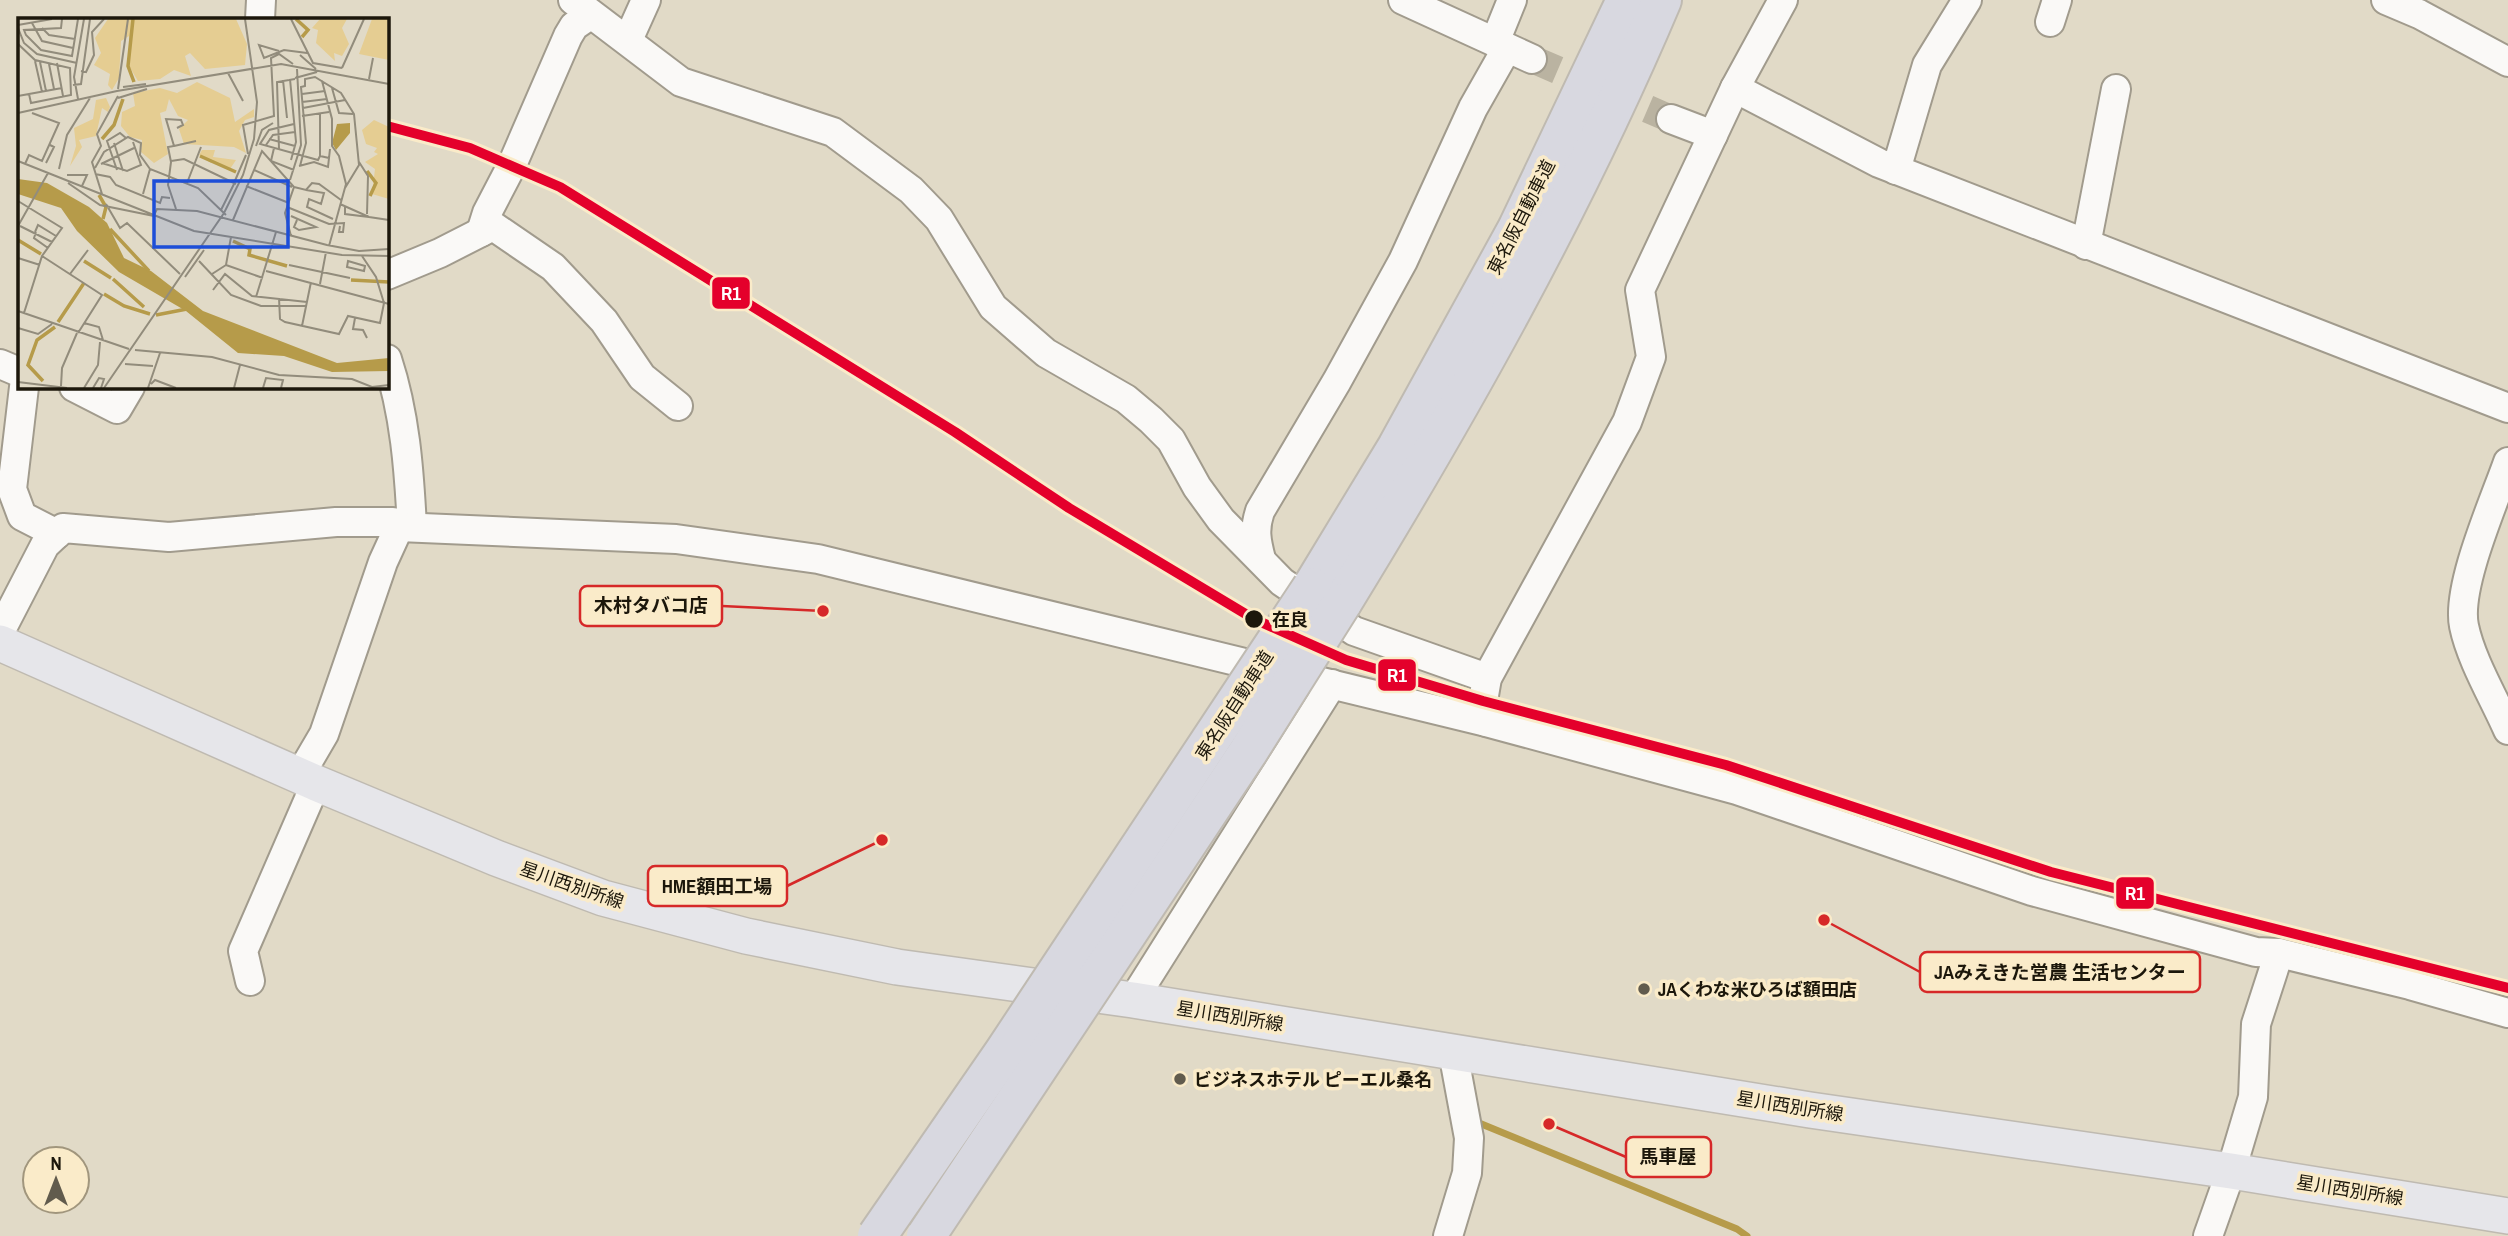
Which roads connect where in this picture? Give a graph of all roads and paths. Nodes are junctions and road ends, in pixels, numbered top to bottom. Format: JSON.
{"nodes":[{"id":1,"x":261,"y":0,"type":"edge"},
{"id":2,"x":646,"y":0,"type":"edge"},
{"id":3,"x":1403,"y":0,"type":"edge"},
{"id":4,"x":1512,"y":0,"type":"edge"},
{"id":5,"x":1626,"y":0,"type":"edge"},
{"id":6,"x":1662,"y":0,"type":"edge"},
{"id":7,"x":1783,"y":0,"type":"edge"},
{"id":8,"x":1967,"y":0,"type":"edge"},
{"id":9,"x":2386,"y":0,"type":"edge"},
{"id":10,"x":582,"y":7,"type":"edge"},
{"id":11,"x":260,"y":18,"type":"edge"},
{"id":12,"x":628,"y":40,"type":"junction"},
{"id":13,"x":1511,"y":50,"type":"junction"},
{"id":14,"x":2508,"y":62,"type":"edge"},
{"id":15,"x":1735,"y":88,"type":"junction"},
{"id":16,"x":2116,"y":89,"type":"dead end"},
{"id":17,"x":1671,"y":119,"type":"tunnel mouth"},
{"id":18,"x":1713,"y":135,"type":"junction"},
{"id":19,"x":1896,"y":170,"type":"junction"},
{"id":20,"x":481,"y":232,"type":"junction"},
{"id":21,"x":2085,"y":245,"type":"junction"},
{"id":22,"x":388,"y":275,"type":"edge"},
{"id":23,"x":388,"y":363,"type":"edge"},
{"id":24,"x":0,"y":364,"type":"edge"},
{"id":25,"x":18,"y":372,"type":"edge"},
{"id":26,"x":24,"y":388,"type":"edge"},
{"id":27,"x":76,"y":388,"type":"edge"},
{"id":28,"x":129,"y":388,"type":"edge"},
{"id":29,"x":678,"y":406,"type":"dead end"},
{"id":30,"x":2508,"y":408,"type":"edge"},
{"id":31,"x":8,"y":456,"type":"edge"},
{"id":32,"x":2506,"y":474,"type":"edge"},
{"id":33,"x":406,"y":527,"type":"junction"},
{"id":34,"x":57,"y":534,"type":"junction"},
{"id":35,"x":1261,"y":559,"type":"junction"},
{"id":36,"x":1327,"y":595,"type":"junction"},
{"id":37,"x":4,"y":647,"type":"edge"},
{"id":38,"x":1487,"y":678,"type":"junction"},
{"id":39,"x":1332,"y":684,"type":"junction"},
{"id":40,"x":1486,"y":722,"type":"junction"},
{"id":41,"x":2508,"y":730,"type":"edge"},
{"id":42,"x":308,"y":779,"type":"junction"},
{"id":43,"x":2279,"y":953,"type":"junction"},
{"id":44,"x":250,"y":981,"type":"dead end"},
{"id":45,"x":1133,"y":1000,"type":"junction"},
{"id":46,"x":2508,"y":1013,"type":"edge"},
{"id":47,"x":1453,"y":1052,"type":"junction"},
{"id":48,"x":2231,"y":1171,"type":"junction"},
{"id":49,"x":2508,"y":1216,"type":"edge"},
{"id":50,"x":877,"y":1236,"type":"edge"},
{"id":51,"x":926,"y":1236,"type":"edge"},
{"id":52,"x":1448,"y":1236,"type":"edge"},
{"id":53,"x":2208,"y":1236,"type":"edge"}],
"edges":[{"from":1,"to":11,"type":"street"},
{"from":2,"to":12,"type":"street"},
{"from":3,"to":13,"type":"street"},
{"from":4,"to":13,"type":"street"},
{"from":5,"to":36,"type":"highway","name":"東名阪自動車道"},
{"from":6,"to":36,"type":"highway","name":"東名阪自動車道"},
{"from":7,"to":15,"type":"street"},
{"from":8,"to":19,"type":"street"},
{"from":9,"to":14,"type":"street"},
{"from":10,"to":12,"type":"street"},
{"from":10,"to":20,"type":"street"},
{"from":12,"to":35,"type":"street"},
{"from":13,"to":35,"type":"street"},
{"from":15,"to":18,"type":"street"},
{"from":15,"to":19,"type":"street"},
{"from":16,"to":21,"type":"street"},
{"from":17,"to":18,"type":"street"},
{"from":18,"to":38,"type":"street"},
{"from":19,"to":21,"type":"street"},
{"from":20,"to":22,"type":"street"},
{"from":20,"to":29,"type":"street"},
{"from":21,"to":30,"type":"street"},
{"from":23,"to":33,"type":"street"},
{"from":24,"to":25,"type":"street"},
{"from":26,"to":31,"type":"street"},
{"from":27,"to":28,"type":"street"},
{"from":31,"to":34,"type":"street"},
{"from":32,"to":41,"type":"street"},
{"from":33,"to":34,"type":"street"},
{"from":33,"to":39,"type":"street"},
{"from":33,"to":42,"type":"street"},
{"from":34,"to":37,"type":"street"},
{"from":35,"to":38,"type":"street"},
{"from":36,"to":50,"type":"highway","name":"東名阪自動車道","bridge":true},
{"from":36,"to":51,"type":"highway","name":"東名阪自動車道","bridge":true},
{"from":37,"to":42,"type":"main road","name":"星川西別所線"},
{"from":38,"to":40,"type":"street"},
{"from":39,"to":40,"type":"street"},
{"from":39,"to":45,"type":"street"},
{"from":40,"to":43,"type":"street"},
{"from":42,"to":44,"type":"street"},
{"from":42,"to":45,"type":"main road","name":"星川西別所線"},
{"from":43,"to":46,"type":"street"},
{"from":43,"to":48,"type":"street"},
{"from":45,"to":47,"type":"main road","name":"星川西別所線"},
{"from":47,"to":48,"type":"main road","name":"星川西別所線"},
{"from":47,"to":52,"type":"street"},
{"from":48,"to":49,"type":"main road","name":"星川西別所線"},
{"from":48,"to":53,"type":"street"}]}
